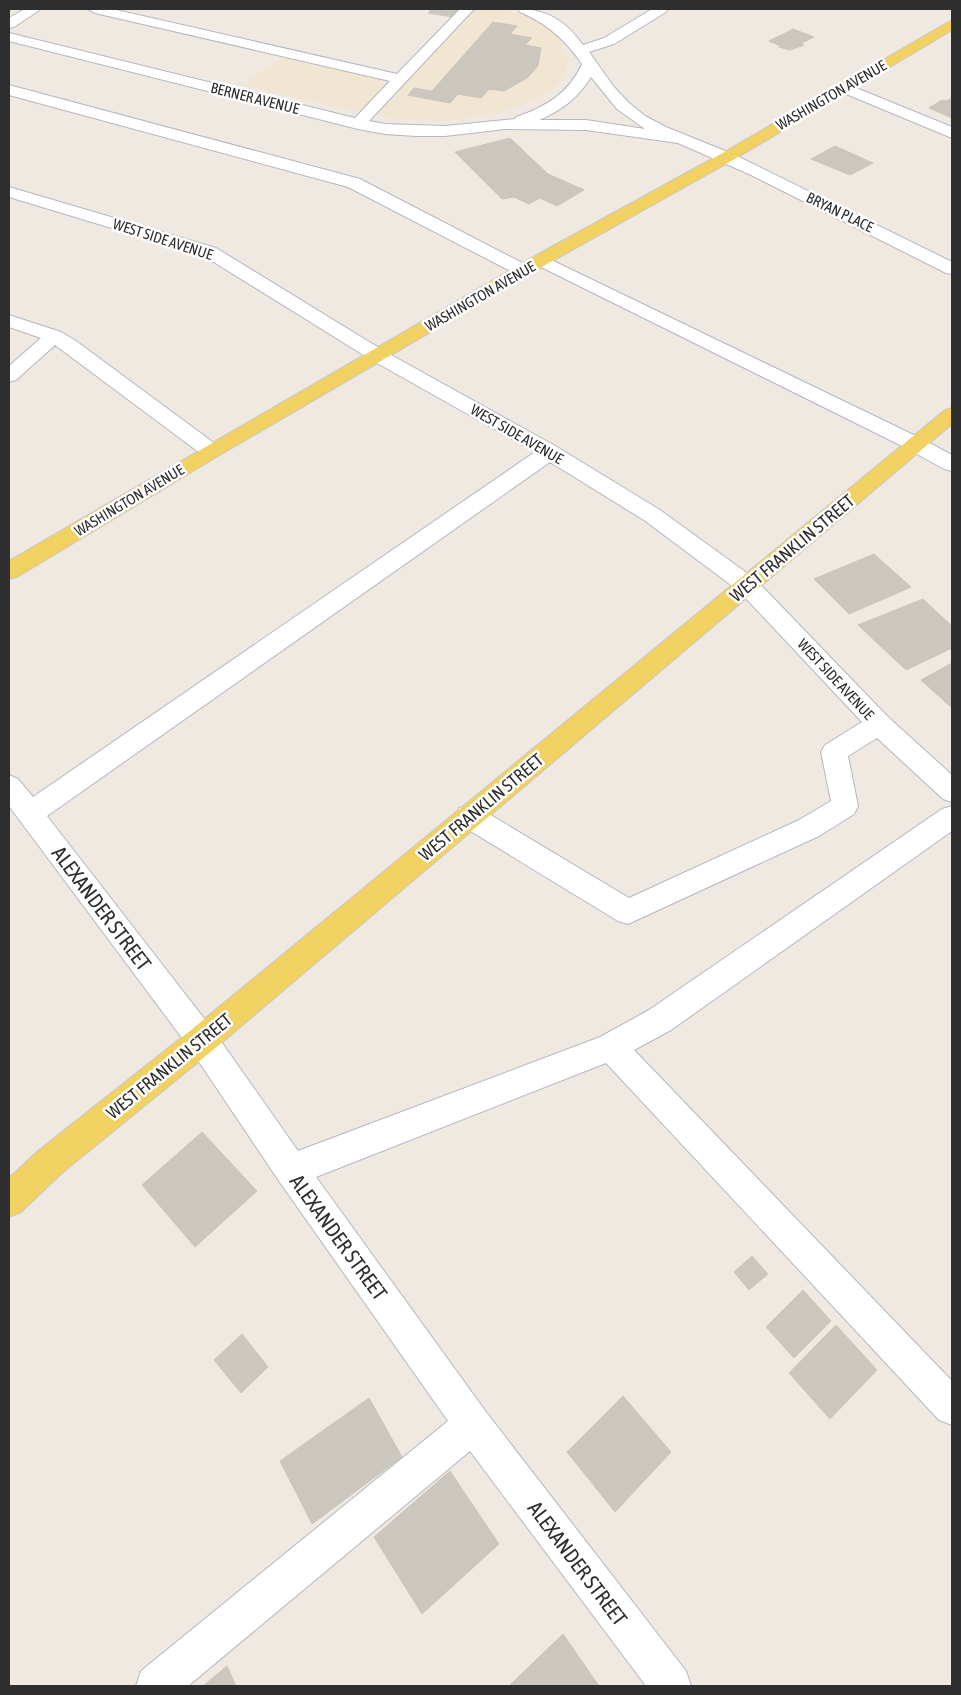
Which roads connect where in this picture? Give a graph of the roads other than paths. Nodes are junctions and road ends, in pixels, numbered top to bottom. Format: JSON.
{"nodes":[{"id":1,"x":34,"y":9,"type":"edge"},
{"id":2,"x":95,"y":9,"type":"edge"},
{"id":3,"x":467,"y":9,"type":"edge"},
{"id":4,"x":525,"y":9,"type":"edge"},
{"id":5,"x":661,"y":9,"type":"edge"},
{"id":6,"x":9,"y":24,"type":"edge"},
{"id":7,"x":952,"y":24,"type":"edge"},
{"id":8,"x":9,"y":37,"type":"edge"},
{"id":9,"x":581,"y":50,"type":"junction"},
{"id":10,"x":590,"y":63,"type":"junction"},
{"id":11,"x":400,"y":79,"type":"junction"},
{"id":12,"x":844,"y":88,"type":"junction"},
{"id":13,"x":9,"y":90,"type":"edge"},
{"id":14,"x":566,"y":98,"type":"junction"},
{"id":15,"x":358,"y":124,"type":"junction"},
{"id":16,"x":505,"y":124,"type":"junction"},
{"id":17,"x":565,"y":125,"type":"junction"},
{"id":18,"x":952,"y":134,"type":"edge"},
{"id":19,"x":683,"y":139,"type":"junction"},
{"id":20,"x":727,"y":157,"type":"junction"},
{"id":21,"x":9,"y":192,"type":"edge"},
{"id":22,"x":541,"y":260,"type":"junction"},
{"id":23,"x":952,"y":269,"type":"edge"},
{"id":24,"x":524,"y":271,"type":"junction"},
{"id":25,"x":9,"y":321,"type":"edge"},
{"id":26,"x":54,"y":336,"type":"junction"},
{"id":27,"x":378,"y":356,"type":"junction"},
{"id":28,"x":9,"y":376,"type":"edge"},
{"id":29,"x":952,"y":414,"type":"edge"},
{"id":30,"x":915,"y":444,"type":"junction"},
{"id":31,"x":211,"y":451,"type":"junction"},
{"id":32,"x":550,"y":452,"type":"junction"},
{"id":33,"x":952,"y":464,"type":"edge"},
{"id":34,"x":9,"y":571,"type":"edge"},
{"id":35,"x":747,"y":585,"type":"junction"},
{"id":36,"x":879,"y":724,"type":"junction"},
{"id":37,"x":9,"y":786,"type":"edge"},
{"id":38,"x":952,"y":791,"type":"edge"},
{"id":39,"x":30,"y":813,"type":"junction"},
{"id":40,"x":469,"y":816,"type":"junction"},
{"id":41,"x":952,"y":817,"type":"edge"},
{"id":42,"x":202,"y":1040,"type":"junction"},
{"id":43,"x":611,"y":1047,"type":"junction"},
{"id":44,"x":291,"y":1170,"type":"junction"},
{"id":45,"x":9,"y":1200,"type":"edge"},
{"id":46,"x":952,"y":1408,"type":"edge"},
{"id":47,"x":474,"y":1425,"type":"junction"},
{"id":48,"x":156,"y":1686,"type":"edge"},
{"id":49,"x":671,"y":1686,"type":"edge"}],
"edges":[{"from":1,"to":6,"type":"street"},
{"from":2,"to":11,"type":"street"},
{"from":3,"to":11,"type":"street"},
{"from":4,"to":9,"type":"street"},
{"from":5,"to":9,"type":"street"},
{"from":7,"to":12,"type":"main road","name":"WASHINGTON AVENUE"},
{"from":8,"to":15,"type":"street","name":"BERNER AVENUE"},
{"from":9,"to":10,"type":"street"},
{"from":10,"to":14,"type":"street","name":"BERNER AVENUE"},
{"from":10,"to":19,"type":"street"},
{"from":11,"to":15,"type":"street"},
{"from":12,"to":18,"type":"street"},
{"from":12,"to":20,"type":"main road","name":"WASHINGTON AVENUE"},
{"from":13,"to":24,"type":"street"},
{"from":14,"to":16,"type":"street","name":"BERNER AVENUE"},
{"from":14,"to":17,"type":"street"},
{"from":15,"to":16,"type":"street","name":"BERNER AVENUE"},
{"from":16,"to":17,"type":"street","name":"BERNER AVENUE"},
{"from":17,"to":19,"type":"street","name":"BERNER AVENUE"},
{"from":19,"to":20,"type":"street","name":"BRYAN PLACE"},
{"from":20,"to":22,"type":"main road","name":"WASHINGTON AVENUE"},
{"from":20,"to":23,"type":"street","name":"BRYAN PLACE"},
{"from":21,"to":27,"type":"street","name":"WEST SIDE AVENUE"},
{"from":22,"to":24,"type":"main road","name":"WASHINGTON AVENUE"},
{"from":22,"to":30,"type":"street"},
{"from":24,"to":27,"type":"main road","name":"WASHINGTON AVENUE"},
{"from":25,"to":26,"type":"street"},
{"from":26,"to":28,"type":"street"},
{"from":26,"to":31,"type":"street"},
{"from":27,"to":31,"type":"main road","name":"WASHINGTON AVENUE"},
{"from":27,"to":32,"type":"street","name":"WEST SIDE AVENUE"},
{"from":29,"to":30,"type":"main road","name":"WEST FRANKLIN STREET"},
{"from":30,"to":33,"type":"street"},
{"from":30,"to":35,"type":"main road","name":"WEST FRANKLIN STREET"},
{"from":31,"to":34,"type":"main road","name":"WASHINGTON AVENUE"},
{"from":32,"to":35,"type":"street","name":"WEST SIDE AVENUE"},
{"from":32,"to":39,"type":"street"},
{"from":35,"to":36,"type":"street","name":"WEST SIDE AVENUE"},
{"from":35,"to":40,"type":"main road","name":"WEST FRANKLIN STREET"},
{"from":36,"to":38,"type":"street","name":"WEST SIDE AVENUE"},
{"from":36,"to":40,"type":"street"},
{"from":37,"to":39,"type":"street","name":"ALEXANDER STREET"},
{"from":39,"to":42,"type":"street","name":"ALEXANDER STREET"},
{"from":40,"to":42,"type":"main road","name":"WEST FRANKLIN STREET"},
{"from":41,"to":43,"type":"street"},
{"from":42,"to":44,"type":"street","name":"ALEXANDER STREET"},
{"from":42,"to":45,"type":"main road","name":"WEST FRANKLIN STREET"},
{"from":43,"to":44,"type":"street"},
{"from":43,"to":46,"type":"street"},
{"from":44,"to":47,"type":"street","name":"ALEXANDER STREET"},
{"from":47,"to":48,"type":"street"},
{"from":47,"to":49,"type":"street","name":"ALEXANDER STREET"}]}
